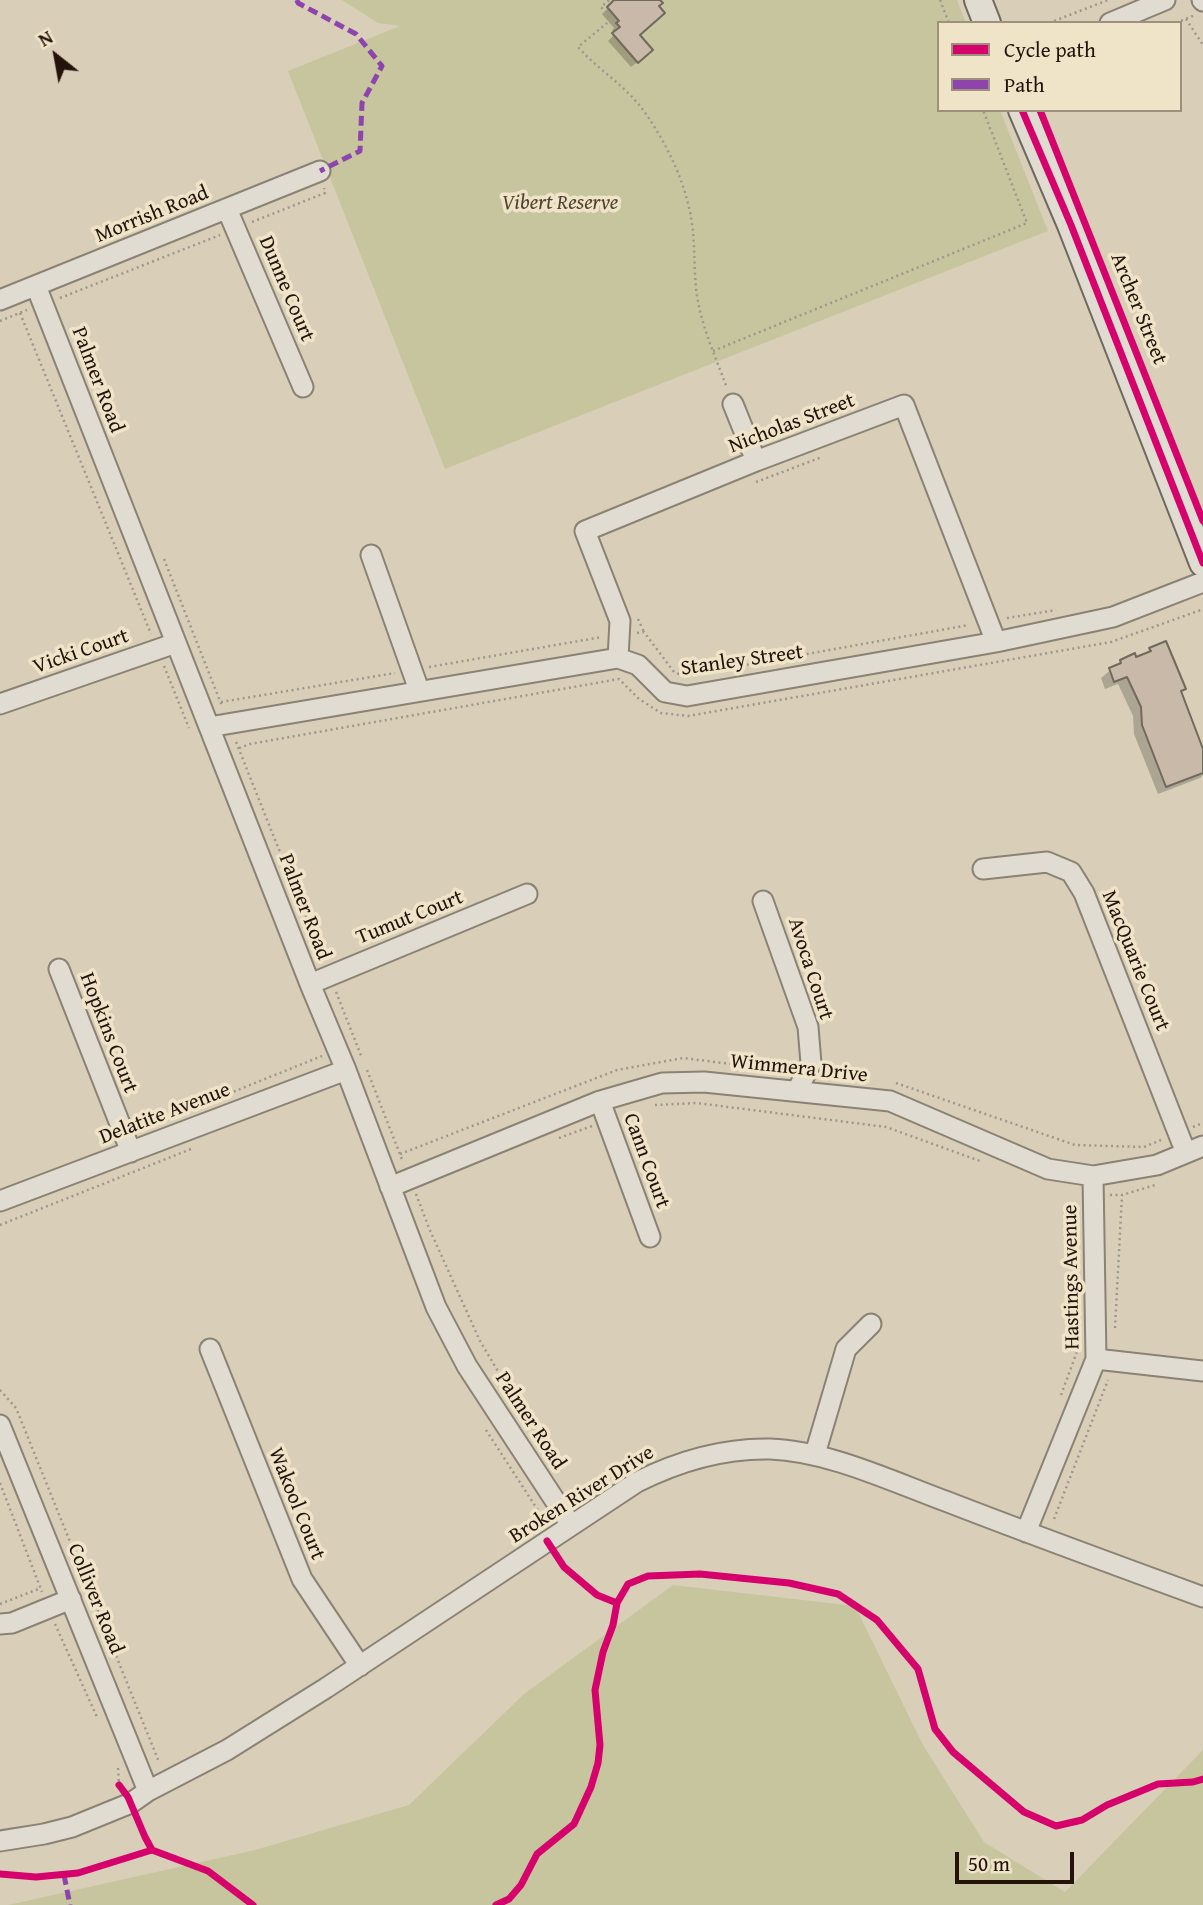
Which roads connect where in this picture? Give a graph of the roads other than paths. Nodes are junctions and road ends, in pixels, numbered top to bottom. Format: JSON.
{"nodes":[{"id":1,"x":978,"y":0,"type":"edge"},
{"id":2,"x":996,"y":0,"type":"edge"},
{"id":3,"x":1165,"y":0,"type":"edge"},
{"id":4,"x":986,"y":21,"type":"edge"},
{"id":5,"x":1004,"y":21,"type":"edge"},
{"id":6,"x":1115,"y":21,"type":"edge"},
{"id":7,"x":1023,"y":112,"type":"edge"},
{"id":8,"x":1041,"y":112,"type":"edge"},
{"id":9,"x":1057,"y":170,"type":"junction"},
{"id":10,"x":320,"y":171,"type":"road end"},
{"id":11,"x":227,"y":209,"type":"junction"},
{"id":12,"x":36,"y":286,"type":"junction"},
{"id":13,"x":0,"y":300,"type":"edge"},
{"id":14,"x":303,"y":387,"type":"dead end"},
{"id":15,"x":733,"y":404,"type":"road end"},
{"id":16,"x":1171,"y":460,"type":"junction"},
{"id":17,"x":756,"y":461,"type":"junction"},
{"id":18,"x":1203,"y":521,"type":"edge"},
{"id":19,"x":371,"y":555,"type":"dead end"},
{"id":20,"x":1203,"y":562,"type":"edge"},
{"id":21,"x":1203,"y":582,"type":"edge"},
{"id":22,"x":996,"y":642,"type":"junction"},
{"id":23,"x":176,"y":643,"type":"junction"},
{"id":24,"x":618,"y":657,"type":"junction"},
{"id":25,"x":419,"y":690,"type":"junction"},
{"id":26,"x":0,"y":704,"type":"edge"},
{"id":27,"x":209,"y":726,"type":"junction"},
{"id":28,"x":983,"y":869,"type":"dead end"},
{"id":29,"x":527,"y":894,"type":"dead end"},
{"id":30,"x":763,"y":901,"type":"dead end"},
{"id":31,"x":59,"y":969,"type":"dead end"},
{"id":32,"x":310,"y":984,"type":"junction"},
{"id":33,"x":346,"y":1070,"type":"junction"},
{"id":34,"x":797,"y":1091,"type":"junction"},
{"id":35,"x":600,"y":1101,"type":"junction"},
{"id":36,"x":1195,"y":1149,"type":"edge"},
{"id":37,"x":131,"y":1152,"type":"junction"},
{"id":38,"x":1094,"y":1186,"type":"junction"},
{"id":39,"x":390,"y":1187,"type":"junction"},
{"id":40,"x":0,"y":1200,"type":"edge"},
{"id":41,"x":650,"y":1237,"type":"dead end"},
{"id":42,"x":871,"y":1324,"type":"dead end"},
{"id":43,"x":210,"y":1349,"type":"dead end"},
{"id":44,"x":1096,"y":1359,"type":"junction"},
{"id":45,"x":1203,"y":1371,"type":"edge"},
{"id":46,"x":0,"y":1425,"type":"edge"},
{"id":47,"x":815,"y":1454,"type":"junction"},
{"id":48,"x":570,"y":1525,"type":"junction"},
{"id":49,"x":1026,"y":1532,"type":"junction"},
{"id":50,"x":1203,"y":1597,"type":"edge"},
{"id":51,"x":71,"y":1599,"type":"junction"},
{"id":52,"x":0,"y":1623,"type":"edge"},
{"id":53,"x":360,"y":1666,"type":"junction"},
{"id":54,"x":148,"y":1791,"type":"junction"},
{"id":55,"x":72,"y":1827,"type":"junction"},
{"id":56,"x":0,"y":1841,"type":"edge"}],
"edges":[{"from":1,"to":4,"type":"main road"},
{"from":2,"to":5,"type":"main road"},
{"from":3,"to":6,"type":"street"},
{"from":7,"to":9,"type":"main road","name":"Archer Street"},
{"from":8,"to":9,"type":"main road","name":"Archer Street"},
{"from":9,"to":16,"type":"main road","name":"Archer Street"},
{"from":10,"to":11,"type":"street","name":"Morrish Road"},
{"from":11,"to":12,"type":"street","name":"Morrish Road"},
{"from":11,"to":14,"type":"street","name":"Dunne Court"},
{"from":12,"to":13,"type":"street","name":"Morrish Road"},
{"from":12,"to":23,"type":"street","name":"Palmer Road"},
{"from":15,"to":17,"type":"street"},
{"from":16,"to":18,"type":"main road","name":"Archer Street"},
{"from":16,"to":20,"type":"main road","name":"Archer Street"},
{"from":17,"to":22,"type":"street","name":"Nicholas Street"},
{"from":17,"to":24,"type":"street","name":"Nicholas Street"},
{"from":19,"to":25,"type":"street"},
{"from":21,"to":22,"type":"street","name":"Stanley Street"},
{"from":22,"to":24,"type":"street","name":"Stanley Street"},
{"from":23,"to":26,"type":"street","name":"Vicki Court"},
{"from":23,"to":27,"type":"street","name":"Palmer Road"},
{"from":24,"to":25,"type":"street"},
{"from":25,"to":27,"type":"street"},
{"from":27,"to":32,"type":"street","name":"Palmer Road"},
{"from":28,"to":36,"type":"street","name":"MacQuarie Court"},
{"from":29,"to":32,"type":"street","name":"Tumut Court"},
{"from":30,"to":34,"type":"street","name":"Avoca Court"},
{"from":31,"to":37,"type":"street","name":"Hopkins Court"},
{"from":32,"to":33,"type":"street","name":"Palmer Road"},
{"from":33,"to":37,"type":"street","name":"Delatite Avenue"},
{"from":33,"to":39,"type":"street","name":"Palmer Road"},
{"from":34,"to":35,"type":"street","name":"Wimmera Drive"},
{"from":34,"to":38,"type":"street","name":"Wimmera Drive"},
{"from":35,"to":39,"type":"street","name":"Wimmera Drive"},
{"from":35,"to":41,"type":"street","name":"Cann Court"},
{"from":36,"to":38,"type":"street","name":"Wimmera Drive"},
{"from":37,"to":40,"type":"street","name":"Delatite Avenue"},
{"from":38,"to":44,"type":"street","name":"Hastings Avenue"},
{"from":39,"to":48,"type":"street","name":"Palmer Road"},
{"from":42,"to":47,"type":"street"},
{"from":43,"to":53,"type":"street","name":"Wakool Court"},
{"from":44,"to":45,"type":"street"},
{"from":44,"to":49,"type":"street","name":"Hastings Avenue"},
{"from":46,"to":51,"type":"street","name":"Colliver Road"},
{"from":47,"to":48,"type":"street","name":"Broken River Drive"},
{"from":47,"to":49,"type":"street","name":"Broken River Drive"},
{"from":48,"to":53,"type":"street","name":"Broken River Drive"},
{"from":49,"to":50,"type":"street","name":"Broken River Drive"},
{"from":51,"to":52,"type":"street"},
{"from":51,"to":54,"type":"street","name":"Colliver Road"},
{"from":53,"to":54,"type":"street","name":"Broken River Drive"},
{"from":54,"to":55,"type":"street","name":"Broken River Drive"},
{"from":54,"to":55,"type":"street","name":"Broken River Drive"},
{"from":55,"to":56,"type":"street","name":"Broken River Drive"}]}
